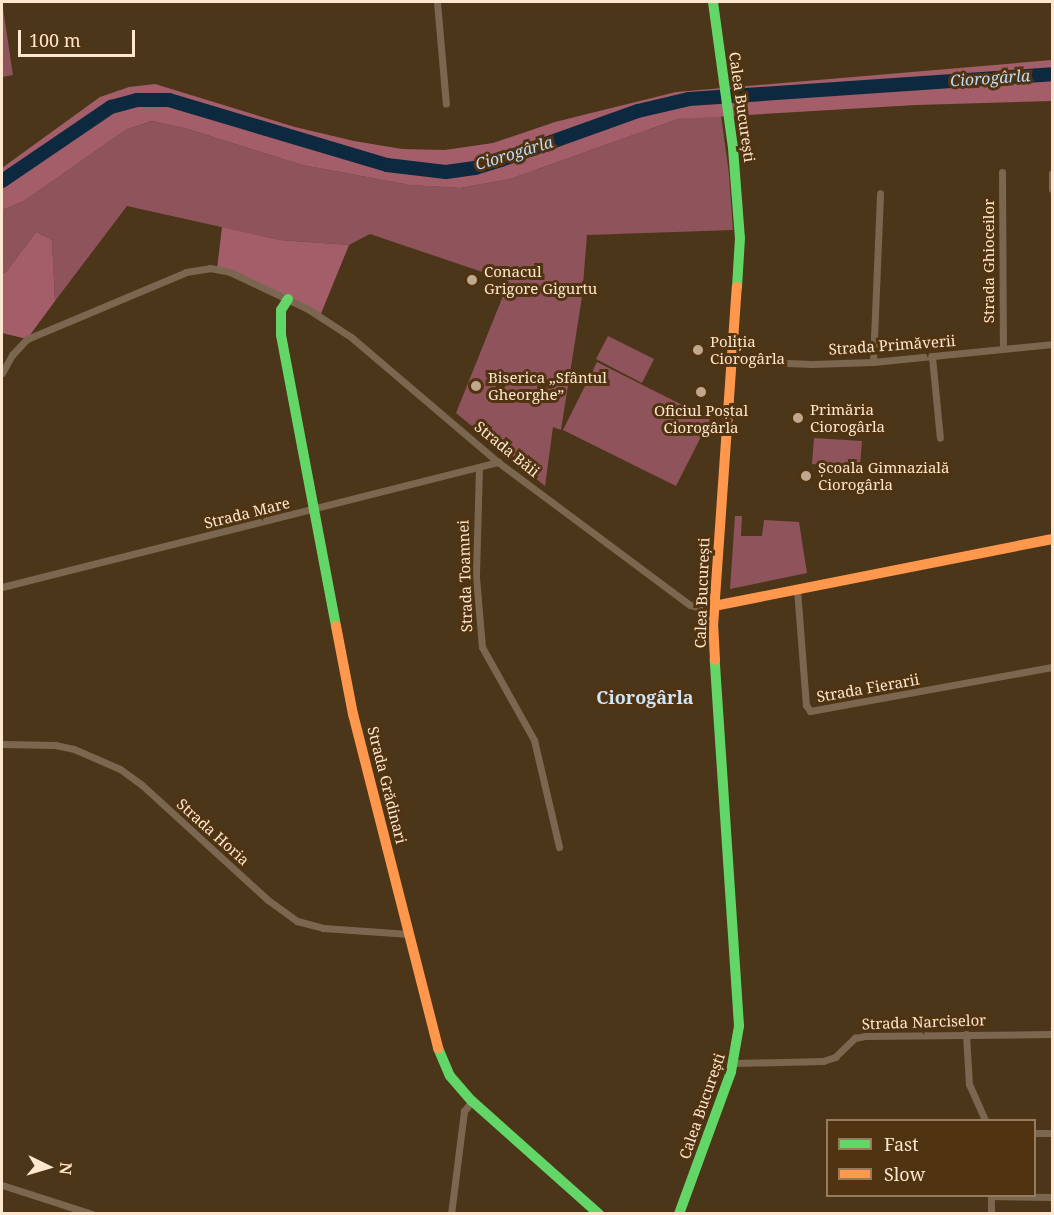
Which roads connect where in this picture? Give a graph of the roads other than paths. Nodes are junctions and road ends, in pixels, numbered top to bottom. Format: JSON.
{"nodes":[{"id":1,"x":437,"y":2,"type":"edge"},
{"id":2,"x":713,"y":2,"type":"edge"},
{"id":3,"x":446,"y":104,"type":"dead end"},
{"id":4,"x":1002,"y":172,"type":"dead end"},
{"id":5,"x":1053,"y":173,"type":"edge"},
{"id":6,"x":1053,"y":189,"type":"edge"},
{"id":7,"x":880,"y":193,"type":"dead end"},
{"id":8,"x":288,"y":299,"type":"junction"},
{"id":9,"x":1053,"y":344,"type":"edge"},
{"id":10,"x":1003,"y":349,"type":"junction"},
{"id":11,"x":932,"y":357,"type":"junction"},
{"id":12,"x":732,"y":361,"type":"junction"},
{"id":13,"x":873,"y":362,"type":"junction"},
{"id":14,"x":2,"y":373,"type":"edge"},
{"id":15,"x":940,"y":438,"type":"dead end"},
{"id":16,"x":498,"y":462,"type":"junction"},
{"id":17,"x":479,"y":467,"type":"junction"},
{"id":18,"x":315,"y":510,"type":"junction"},
{"id":19,"x":1053,"y":540,"type":"edge"},
{"id":20,"x":2,"y":587,"type":"edge"},
{"id":21,"x":797,"y":589,"type":"junction"},
{"id":22,"x":714,"y":606,"type":"junction"},
{"id":23,"x":1053,"y":667,"type":"edge"},
{"id":24,"x":2,"y":744,"type":"edge"},
{"id":25,"x":559,"y":847,"type":"dead end"},
{"id":26,"x":409,"y":934,"type":"junction"},
{"id":27,"x":966,"y":1034,"type":"junction"},
{"id":28,"x":1053,"y":1034,"type":"edge"},
{"id":29,"x":734,"y":1063,"type":"junction"},
{"id":30,"x":472,"y":1101,"type":"junction"},
{"id":31,"x":985,"y":1119,"type":"edge"},
{"id":32,"x":1036,"y":1133,"type":"edge"},
{"id":33,"x":1053,"y":1133,"type":"edge"},
{"id":34,"x":2,"y":1185,"type":"edge"},
{"id":35,"x":991,"y":1197,"type":"edge"},
{"id":36,"x":1036,"y":1197,"type":"edge"},
{"id":37,"x":1053,"y":1197,"type":"edge"},
{"id":38,"x":92,"y":1214,"type":"edge"},
{"id":39,"x":451,"y":1214,"type":"edge"},
{"id":40,"x":599,"y":1214,"type":"edge"},
{"id":41,"x":679,"y":1214,"type":"edge"},
{"id":42,"x":991,"y":1214,"type":"edge"}],
"edges":[{"from":1,"to":3,"type":"street"},
{"from":2,"to":12,"type":"main road","name":"Calea București"},
{"from":4,"to":10,"type":"street","name":"Strada Ghioceilor"},
{"from":5,"to":6,"type":"street"},
{"from":7,"to":13,"type":"street"},
{"from":8,"to":14,"type":"street","name":"Strada Băii"},
{"from":8,"to":16,"type":"street","name":"Strada Băii"},
{"from":8,"to":18,"type":"main road","name":"Strada Grădinari"},
{"from":9,"to":10,"type":"street","name":"Strada Primăverii"},
{"from":10,"to":11,"type":"street","name":"Strada Primăverii"},
{"from":11,"to":13,"type":"street","name":"Strada Primăverii"},
{"from":11,"to":15,"type":"street"},
{"from":12,"to":13,"type":"street","name":"Strada Primăverii"},
{"from":12,"to":22,"type":"main road","name":"Calea București"},
{"from":16,"to":17,"type":"street","name":"Strada Mare"},
{"from":16,"to":22,"type":"street","name":"Strada Băii"},
{"from":17,"to":18,"type":"street","name":"Strada Mare"},
{"from":17,"to":25,"type":"street","name":"Strada Toamnei"},
{"from":18,"to":20,"type":"street","name":"Strada Mare"},
{"from":18,"to":26,"type":"main road","name":"Strada Grădinari"},
{"from":19,"to":21,"type":"main road"},
{"from":21,"to":22,"type":"main road"},
{"from":21,"to":23,"type":"street","name":"Strada Fierarii"},
{"from":22,"to":29,"type":"main road","name":"Calea București"},
{"from":24,"to":26,"type":"street","name":"Strada Horia"},
{"from":26,"to":30,"type":"main road","name":"Strada Grădinari"},
{"from":27,"to":28,"type":"street","name":"Strada Narciselor"},
{"from":27,"to":29,"type":"street","name":"Strada Narciselor"},
{"from":27,"to":31,"type":"street"},
{"from":29,"to":41,"type":"main road","name":"Calea București"},
{"from":30,"to":39,"type":"street"},
{"from":30,"to":40,"type":"main road","name":"Strada Grădinari"},
{"from":32,"to":33,"type":"street"},
{"from":34,"to":38,"type":"street"},
{"from":35,"to":42,"type":"street"},
{"from":36,"to":37,"type":"street"}]}
